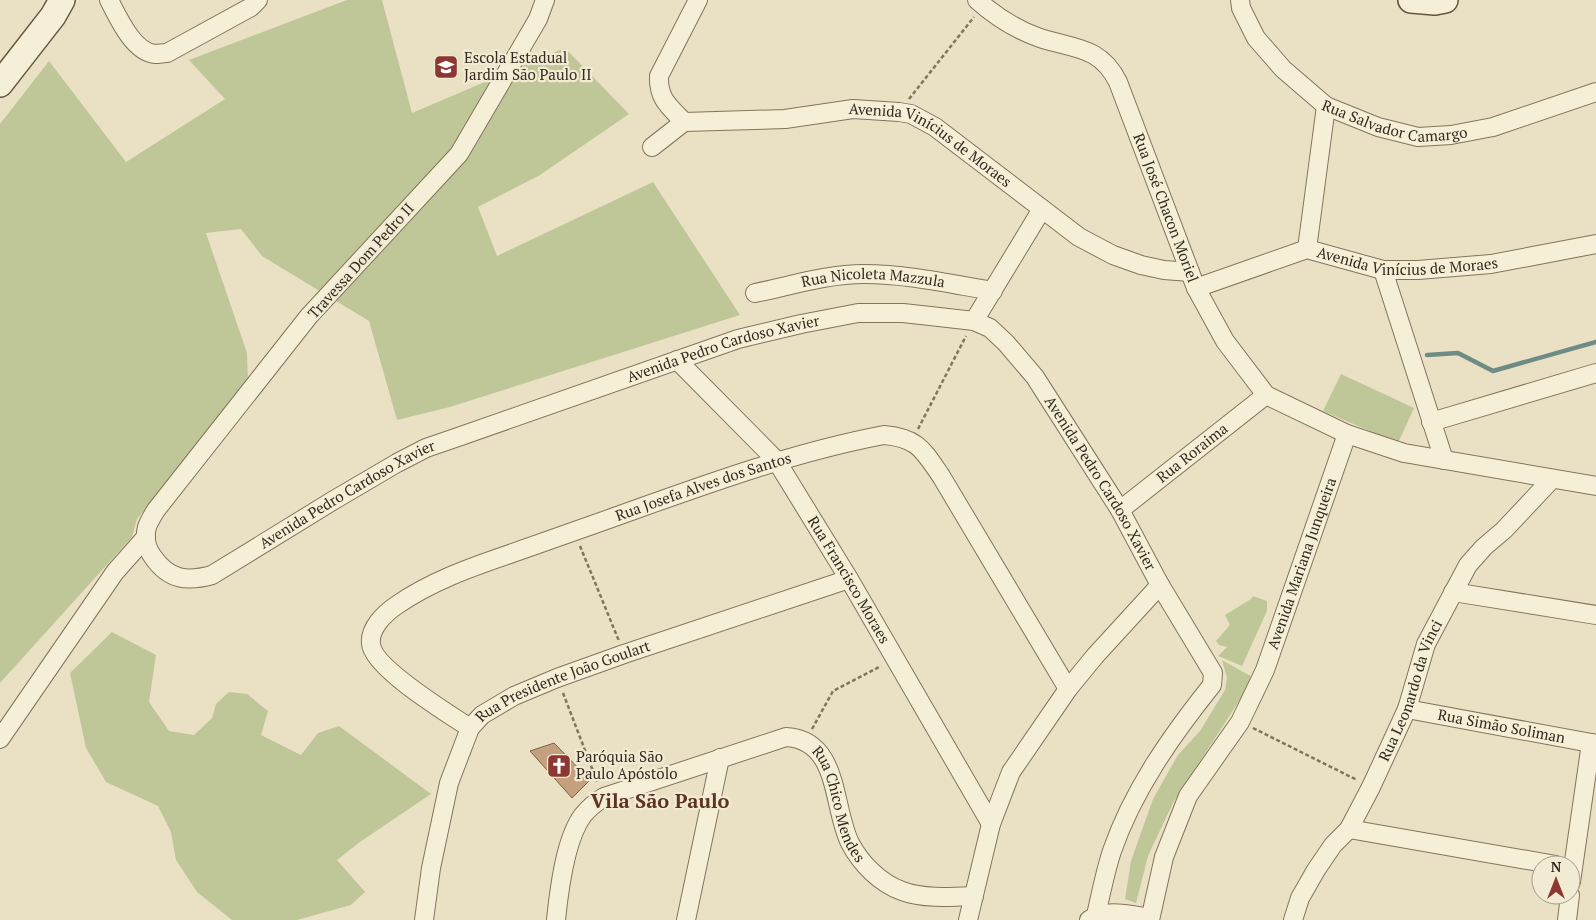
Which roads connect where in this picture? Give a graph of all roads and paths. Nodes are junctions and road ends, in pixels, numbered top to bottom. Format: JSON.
{"nodes":[{"id":1,"x":62,"y":0,"type":"edge"},
{"id":2,"x":109,"y":0,"type":"edge"},
{"id":3,"x":258,"y":0,"type":"edge"},
{"id":4,"x":545,"y":0,"type":"edge"},
{"id":5,"x":698,"y":0,"type":"edge"},
{"id":6,"x":1240,"y":0,"type":"edge"},
{"id":7,"x":1410,"y":0,"type":"edge"},
{"id":8,"x":1445,"y":0,"type":"edge"},
{"id":9,"x":980,"y":3,"type":"edge"},
{"id":10,"x":0,"y":84,"type":"edge"},
{"id":11,"x":1596,"y":92,"type":"edge"},
{"id":12,"x":1326,"y":106,"type":"junction"},
{"id":13,"x":899,"y":112,"type":"junction"},
{"id":14,"x":684,"y":122,"type":"junction"},
{"id":15,"x":652,"y":147,"type":"dead end"},
{"id":16,"x":1042,"y":209,"type":"junction"},
{"id":17,"x":1596,"y":244,"type":"edge"},
{"id":18,"x":1307,"y":249,"type":"junction"},
{"id":19,"x":1383,"y":270,"type":"junction"},
{"id":20,"x":1193,"y":280,"type":"junction"},
{"id":21,"x":993,"y":290,"type":"junction"},
{"id":22,"x":754,"y":293,"type":"dead end"},
{"id":23,"x":974,"y":321,"type":"junction"},
{"id":24,"x":677,"y":360,"type":"junction"},
{"id":25,"x":1596,"y":373,"type":"edge"},
{"id":26,"x":1266,"y":395,"type":"junction"},
{"id":27,"x":1431,"y":422,"type":"junction"},
{"id":28,"x":1347,"y":434,"type":"junction"},
{"id":29,"x":912,"y":441,"type":"junction"},
{"id":30,"x":776,"y":460,"type":"junction"},
{"id":31,"x":1444,"y":460,"type":"junction"},
{"id":32,"x":1552,"y":478,"type":"junction"},
{"id":33,"x":1596,"y":486,"type":"edge"},
{"id":34,"x":1120,"y":510,"type":"junction"},
{"id":35,"x":574,"y":531,"type":"junction"},
{"id":36,"x":146,"y":537,"type":"junction"},
{"id":37,"x":848,"y":579,"type":"junction"},
{"id":38,"x":1160,"y":585,"type":"junction"},
{"id":39,"x":1453,"y":592,"type":"junction"},
{"id":40,"x":1596,"y":615,"type":"edge"},
{"id":41,"x":624,"y":654,"type":"junction"},
{"id":42,"x":894,"y":658,"type":"junction"},
{"id":43,"x":557,"y":678,"type":"junction"},
{"id":44,"x":1068,"y":689,"type":"junction"},
{"id":45,"x":1407,"y":709,"type":"junction"},
{"id":46,"x":1240,"y":722,"type":"junction"},
{"id":47,"x":470,"y":728,"type":"junction"},
{"id":48,"x":0,"y":739,"type":"edge"},
{"id":49,"x":805,"y":741,"type":"junction"},
{"id":50,"x":1594,"y":743,"type":"edge"},
{"id":51,"x":720,"y":758,"type":"junction"},
{"id":52,"x":1372,"y":787,"type":"junction"},
{"id":53,"x":604,"y":797,"type":"junction"},
{"id":54,"x":991,"y":824,"type":"junction"},
{"id":55,"x":1349,"y":829,"type":"junction"},
{"id":56,"x":1571,"y":855,"type":"edge"},
{"id":57,"x":1531,"y":864,"type":"edge"},
{"id":58,"x":974,"y":896,"type":"junction"},
{"id":59,"x":1569,"y":905,"type":"edge"},
{"id":60,"x":1100,"y":917,"type":"edge"},
{"id":61,"x":1150,"y":919,"type":"edge"},
{"id":62,"x":424,"y":920,"type":"edge"},
{"id":63,"x":556,"y":920,"type":"edge"},
{"id":64,"x":686,"y":920,"type":"edge"},
{"id":65,"x":968,"y":920,"type":"edge"},
{"id":66,"x":1293,"y":920,"type":"edge"},
{"id":67,"x":1567,"y":920,"type":"edge"}],
"edges":[{"from":1,"to":10,"type":"street"},
{"from":2,"to":3,"type":"street"},
{"from":4,"to":36,"type":"street","name":"Travessa Dom Pedro II"},
{"from":5,"to":14,"type":"street"},
{"from":6,"to":12,"type":"street","name":"Rua Salvador Camargo"},
{"from":7,"to":8,"type":"street"},
{"from":9,"to":13,"type":"path"},
{"from":9,"to":20,"type":"street","name":"Rua José Chacon Moriel"},
{"from":11,"to":12,"type":"street","name":"Rua Salvador Camargo"},
{"from":12,"to":18,"type":"street"},
{"from":13,"to":14,"type":"street","name":"Avenida Vinícius de Moraes"},
{"from":13,"to":16,"type":"street","name":"Avenida Vinícius de Moraes"},
{"from":14,"to":15,"type":"street"},
{"from":16,"to":20,"type":"street","name":"Avenida Vinícius de Moraes"},
{"from":16,"to":21,"type":"street"},
{"from":17,"to":19,"type":"street","name":"Avenida Vinícius de Moraes"},
{"from":18,"to":19,"type":"street","name":"Avenida Vinícius de Moraes"},
{"from":18,"to":20,"type":"street","name":"Avenida Vinícius de Moraes"},
{"from":19,"to":27,"type":"street"},
{"from":20,"to":26,"type":"street","name":"Rua José Chacon Moriel"},
{"from":21,"to":22,"type":"street","name":"Rua Nicoleta Mazzula"},
{"from":21,"to":23,"type":"street"},
{"from":23,"to":24,"type":"street","name":"Avenida Pedro Cardoso Xavier"},
{"from":23,"to":29,"type":"path"},
{"from":23,"to":34,"type":"street","name":"Avenida Pedro Cardoso Xavier"},
{"from":24,"to":30,"type":"street","name":"Rua Francisco Moraes"},
{"from":24,"to":36,"type":"street","name":"Avenida Pedro Cardoso Xavier"},
{"from":25,"to":27,"type":"street"},
{"from":26,"to":28,"type":"street","name":"Rua José Chacon Moriel"},
{"from":26,"to":34,"type":"street","name":"Rua Roraima"},
{"from":27,"to":31,"type":"street"},
{"from":28,"to":31,"type":"street"},
{"from":28,"to":46,"type":"street","name":"Avenida Mariana Junqueira"},
{"from":29,"to":30,"type":"street","name":"Rua Josefa Alves dos Santos"},
{"from":29,"to":44,"type":"street"},
{"from":30,"to":35,"type":"street","name":"Rua Josefa Alves dos Santos"},
{"from":30,"to":37,"type":"street","name":"Rua Francisco Moraes"},
{"from":31,"to":32,"type":"street"},
{"from":32,"to":33,"type":"street"},
{"from":32,"to":39,"type":"street","name":"Rua Leonardo da Vinci"},
{"from":34,"to":38,"type":"street","name":"Avenida Pedro Cardoso Xavier"},
{"from":35,"to":41,"type":"path"},
{"from":35,"to":47,"type":"street","name":"Rua Josefa Alves dos Santos"},
{"from":36,"to":48,"type":"street"},
{"from":37,"to":41,"type":"street","name":"Rua Presidente João Goulart"},
{"from":37,"to":42,"type":"street","name":"Rua Francisco Moraes"},
{"from":38,"to":44,"type":"street"},
{"from":38,"to":60,"type":"street","name":"Avenida Pedro Cardoso Xavier"},
{"from":39,"to":40,"type":"street"},
{"from":39,"to":45,"type":"street","name":"Rua Leonardo da Vinci"},
{"from":41,"to":43,"type":"street","name":"Rua Presidente João Goulart"},
{"from":42,"to":49,"type":"path"},
{"from":42,"to":54,"type":"street","name":"Rua Francisco Moraes"},
{"from":43,"to":47,"type":"street","name":"Rua Presidente João Goulart"},
{"from":43,"to":53,"type":"path"},
{"from":44,"to":54,"type":"street"},
{"from":45,"to":50,"type":"street","name":"Rua Simão Soliman"},
{"from":45,"to":52,"type":"street","name":"Rua Leonardo da Vinci"},
{"from":46,"to":52,"type":"path"},
{"from":46,"to":61,"type":"street","name":"Avenida Mariana Junqueira"},
{"from":47,"to":62,"type":"street","name":"Rua Presidente João Goulart"},
{"from":49,"to":51,"type":"street","name":"Rua Chico Mendes"},
{"from":49,"to":58,"type":"street","name":"Rua Chico Mendes"},
{"from":50,"to":56,"type":"street"},
{"from":51,"to":53,"type":"street","name":"Rua Chico Mendes"},
{"from":51,"to":64,"type":"street"},
{"from":52,"to":55,"type":"street","name":"Rua Leonardo da Vinci"},
{"from":53,"to":63,"type":"street","name":"Rua Chico Mendes"},
{"from":54,"to":58,"type":"street"},
{"from":55,"to":57,"type":"street"},
{"from":55,"to":66,"type":"street","name":"Rua Leonardo da Vinci"},
{"from":58,"to":65,"type":"street"},
{"from":59,"to":67,"type":"street"},
{"from":60,"to":61,"type":"street"}]}
